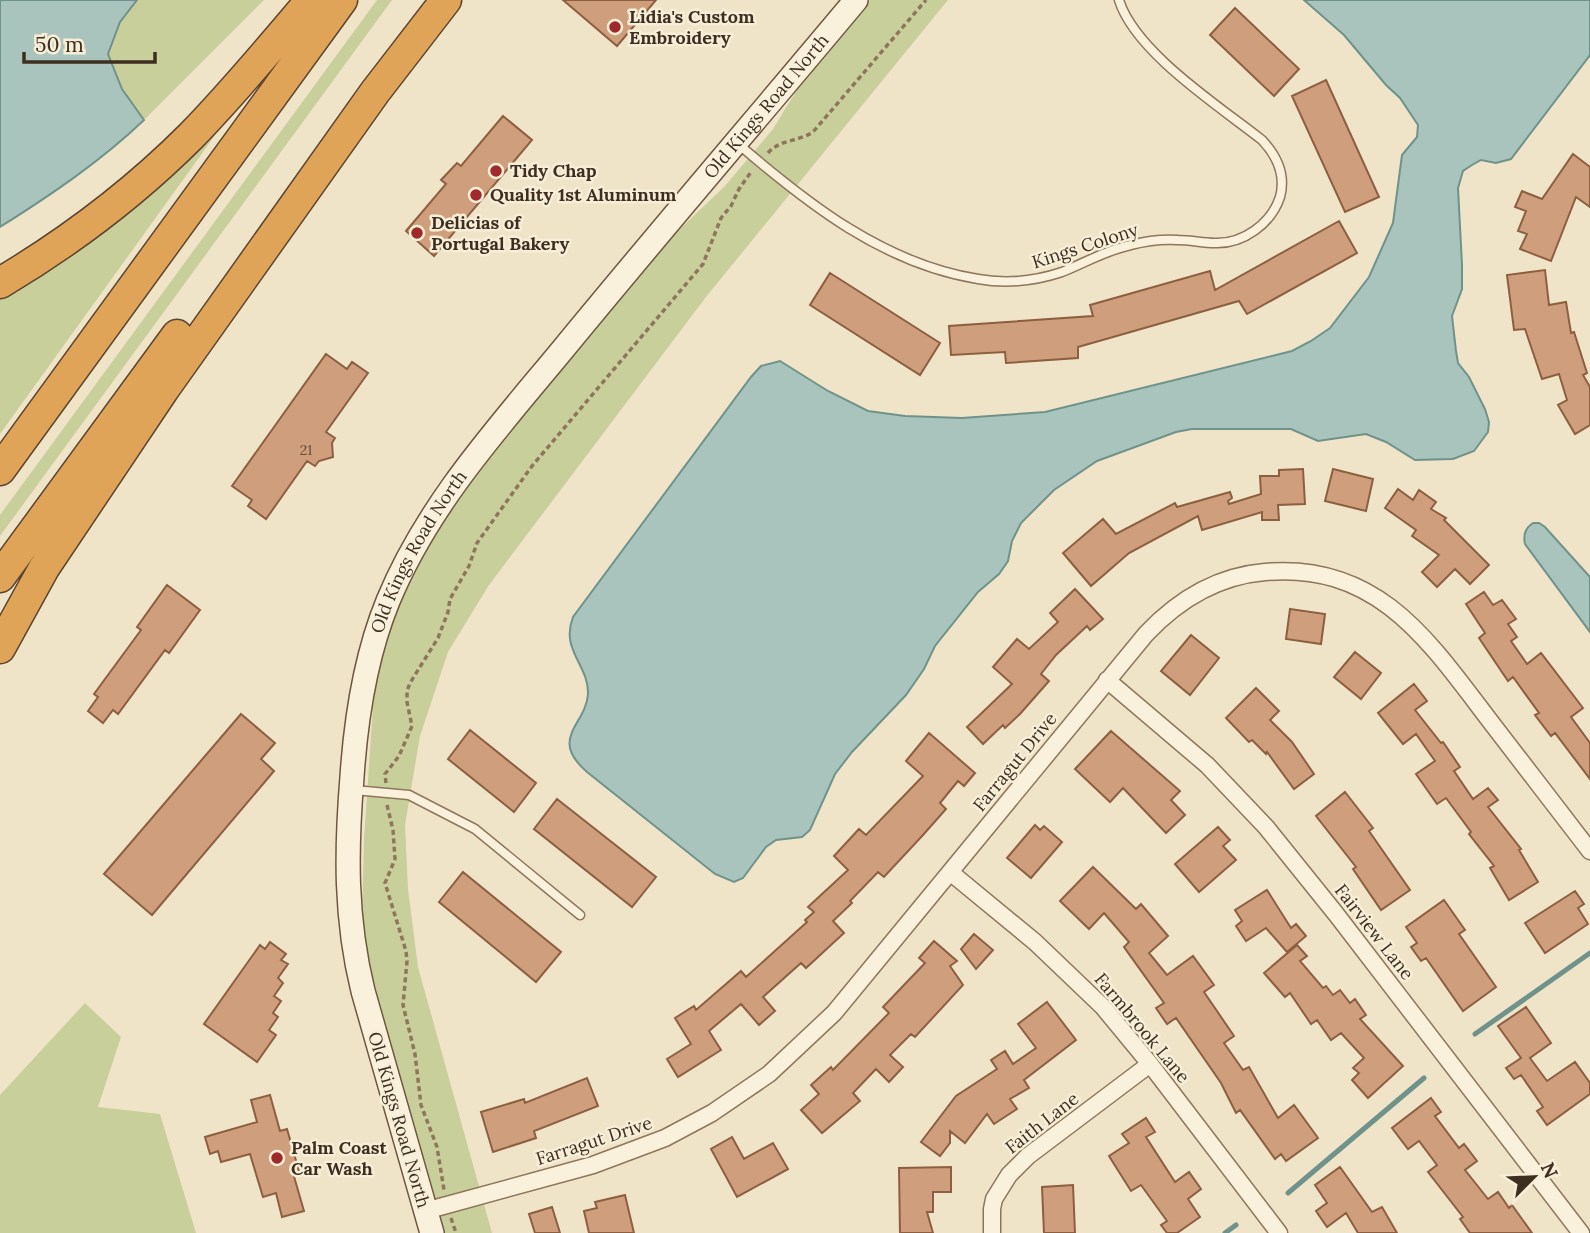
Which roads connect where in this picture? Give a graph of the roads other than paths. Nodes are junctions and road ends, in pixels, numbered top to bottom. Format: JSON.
{"nodes":[{"id":1,"x":311,"y":0,"type":"edge"},
{"id":2,"x":342,"y":0,"type":"edge"},
{"id":3,"x":422,"y":0,"type":"edge"},
{"id":4,"x":446,"y":0,"type":"edge"},
{"id":5,"x":856,"y":0,"type":"edge"},
{"id":6,"x":1119,"y":0,"type":"edge"},
{"id":7,"x":737,"y":143,"type":"junction"},
{"id":8,"x":0,"y":283,"type":"edge"},
{"id":9,"x":0,"y":470,"type":"edge"},
{"id":10,"x":0,"y":577,"type":"edge"},
{"id":11,"x":0,"y":648,"type":"edge"},
{"id":12,"x":1107,"y":680,"type":"junction"},
{"id":13,"x":351,"y":789,"type":"junction"},
{"id":14,"x":1590,"y":851,"type":"edge"},
{"id":15,"x":950,"y":872,"type":"junction"},
{"id":16,"x":580,"y":915,"type":"dead end"},
{"id":17,"x":1150,"y":1064,"type":"junction"},
{"id":18,"x":436,"y":1222,"type":"edge"},
{"id":19,"x":992,"y":1233,"type":"edge"},
{"id":20,"x":1279,"y":1233,"type":"edge"},
{"id":21,"x":1581,"y":1233,"type":"edge"}],
"edges":[{"from":1,"to":8,"type":"highway"},
{"from":2,"to":9,"type":"highway"},
{"from":3,"to":10,"type":"highway"},
{"from":4,"to":11,"type":"highway"},
{"from":5,"to":7,"type":"street","name":"Old Kings Road North"},
{"from":6,"to":7,"type":"lane","name":"Kings Colony"},
{"from":7,"to":13,"type":"street","name":"Old Kings Road North"},
{"from":12,"to":14,"type":"street","name":"Farragut Drive"},
{"from":12,"to":15,"type":"street","name":"Farragut Drive"},
{"from":12,"to":21,"type":"street","name":"Fairview Lane"},
{"from":13,"to":16,"type":"lane"},
{"from":13,"to":18,"type":"street","name":"Old Kings Road North"},
{"from":15,"to":17,"type":"street","name":"Farmbrook Lane"},
{"from":15,"to":18,"type":"street","name":"Farragut Drive"},
{"from":17,"to":19,"type":"street","name":"Faith Lane"},
{"from":17,"to":20,"type":"street","name":"Farmbrook Lane"}]}
